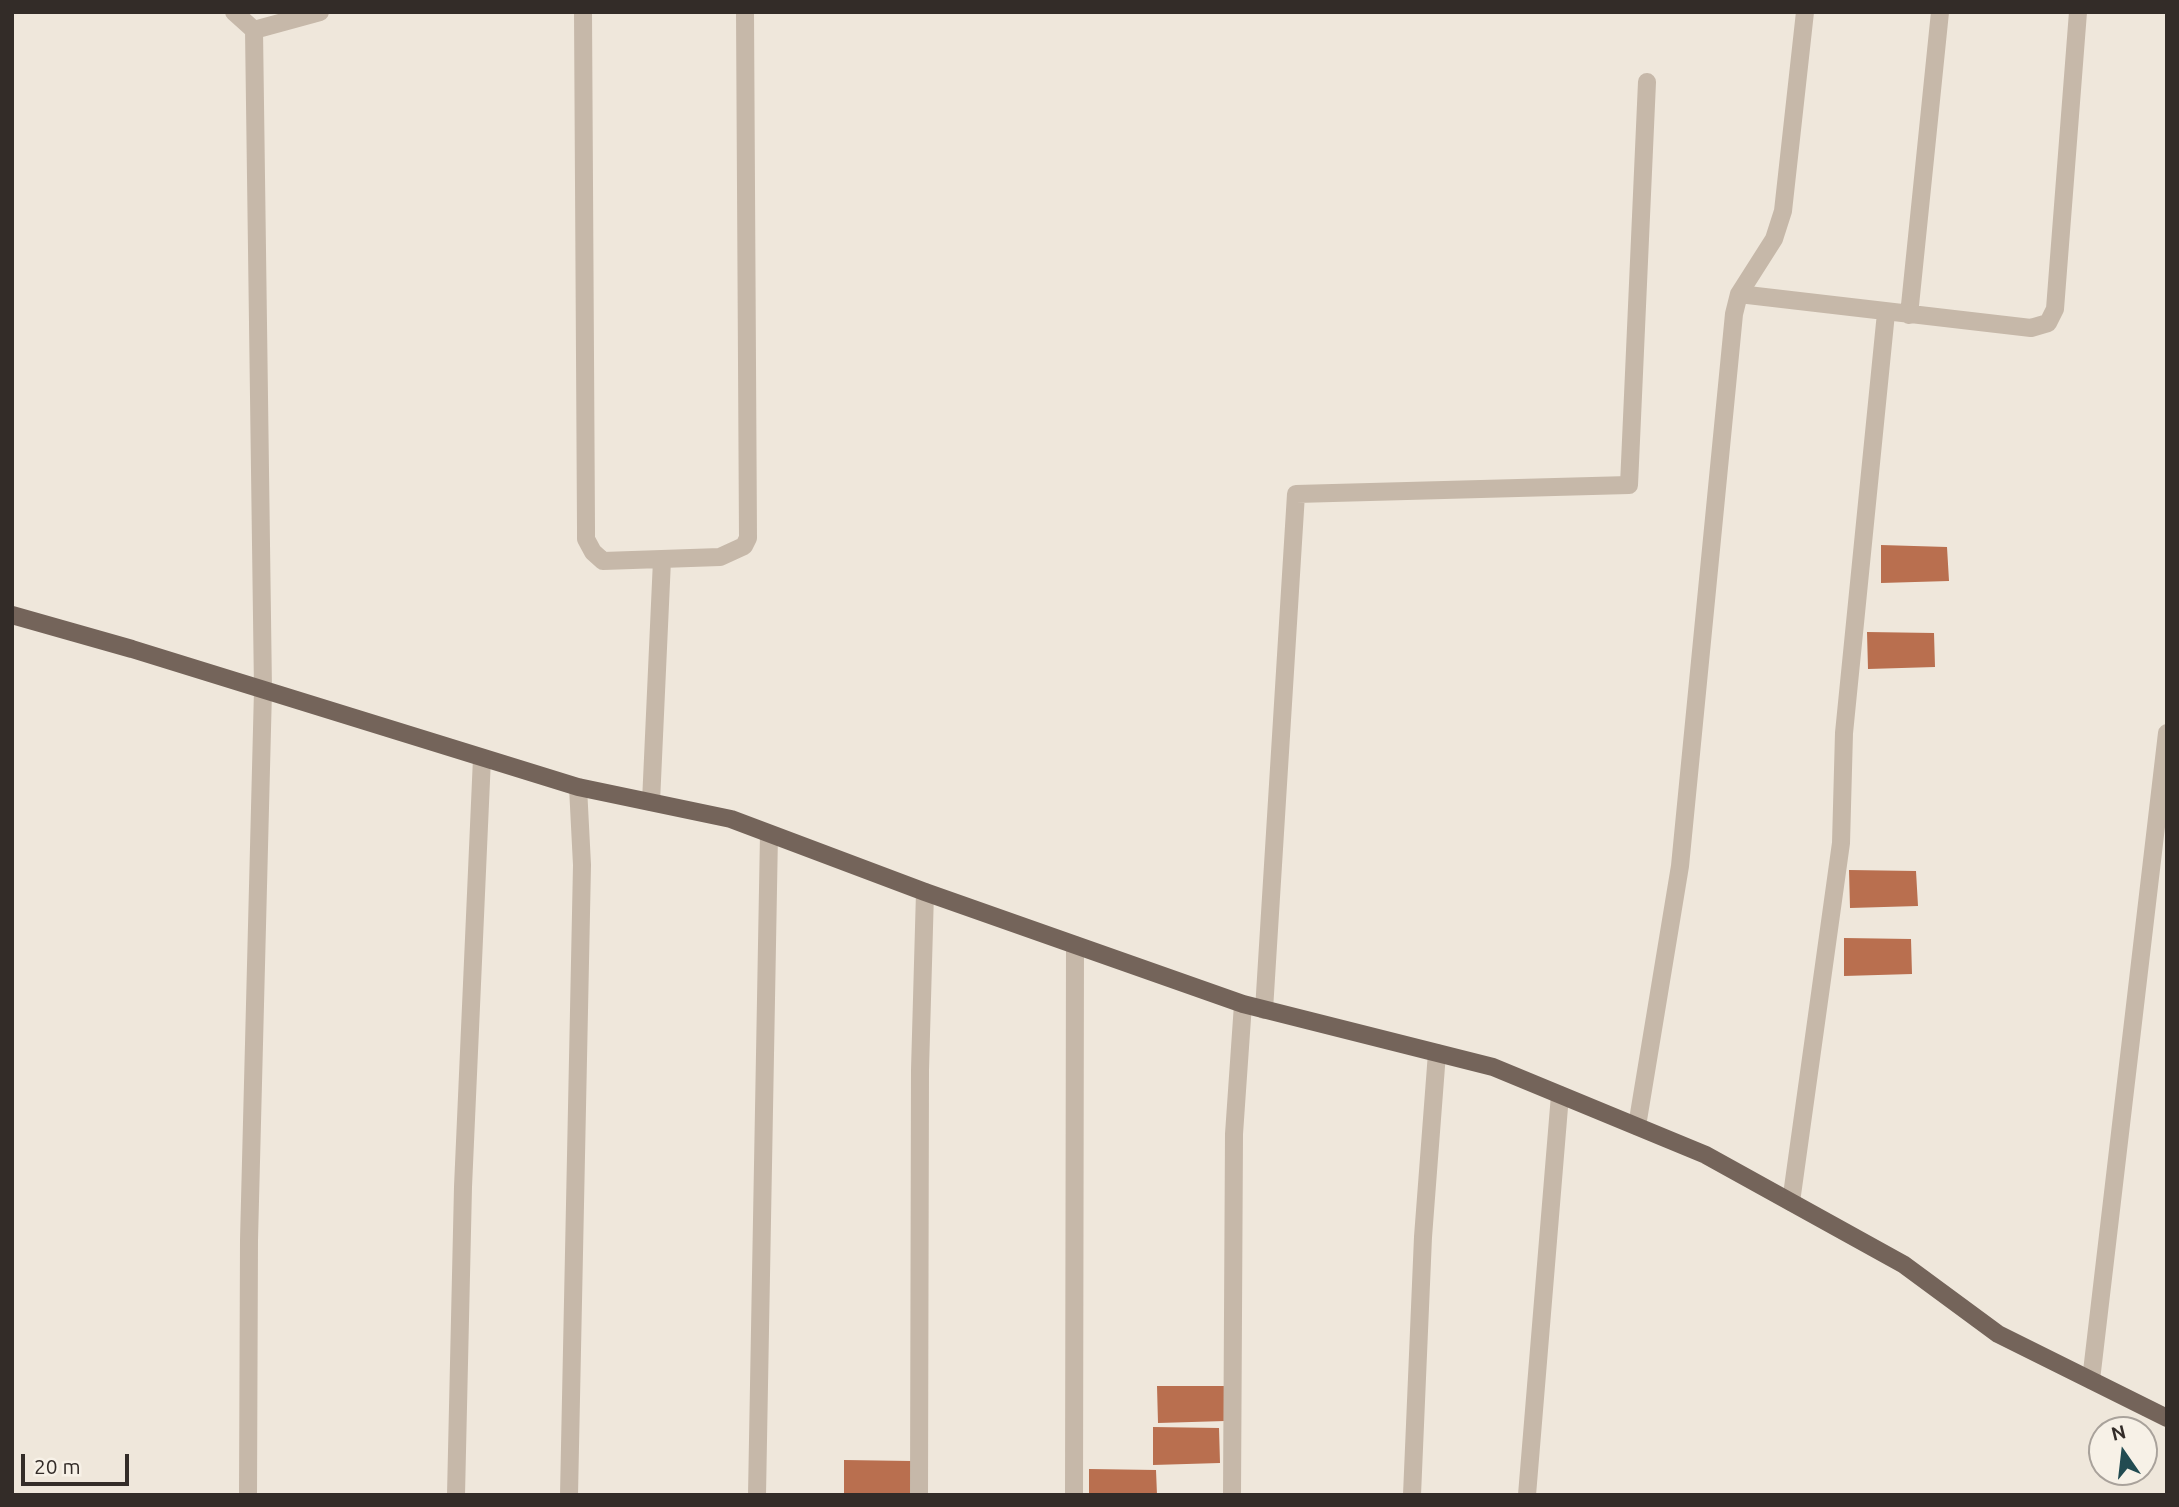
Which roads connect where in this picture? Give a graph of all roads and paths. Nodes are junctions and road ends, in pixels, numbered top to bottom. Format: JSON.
{"nodes":[{"id":1,"x":234,"y":12,"type":"edge"},
{"id":2,"x":320,"y":12,"type":"edge"},
{"id":3,"x":583,"y":12,"type":"edge"},
{"id":4,"x":745,"y":12,"type":"edge"},
{"id":5,"x":1805,"y":12,"type":"edge"},
{"id":6,"x":1940,"y":12,"type":"edge"},
{"id":7,"x":2078,"y":12,"type":"edge"},
{"id":8,"x":254,"y":30,"type":"junction"},
{"id":9,"x":1647,"y":82,"type":"dead end"},
{"id":10,"x":1739,"y":294,"type":"junction"},
{"id":11,"x":1886,"y":313,"type":"junction"},
{"id":12,"x":1909,"y":315,"type":"junction"},
{"id":13,"x":662,"y":560,"type":"junction"},
{"id":14,"x":12,"y":615,"type":"edge"},
{"id":15,"x":263,"y":690,"type":"junction"},
{"id":16,"x":2167,"y":733,"type":"edge"},
{"id":17,"x":482,"y":758,"type":"junction"},
{"id":18,"x":578,"y":787,"type":"junction"},
{"id":19,"x":651,"y":802,"type":"junction"},
{"id":20,"x":769,"y":834,"type":"junction"},
{"id":21,"x":925,"y":892,"type":"junction"},
{"id":22,"x":1075,"y":945,"type":"junction"},
{"id":23,"x":1243,"y":1004,"type":"junction"},
{"id":24,"x":1265,"y":1010,"type":"junction"},
{"id":25,"x":1437,"y":1053,"type":"junction"},
{"id":26,"x":1560,"y":1095,"type":"junction"},
{"id":27,"x":1637,"y":1126,"type":"junction"},
{"id":28,"x":1791,"y":1202,"type":"junction"},
{"id":29,"x":2091,"y":1380,"type":"junction"},
{"id":30,"x":2167,"y":1418,"type":"edge"},
{"id":31,"x":248,"y":1495,"type":"edge"},
{"id":32,"x":456,"y":1495,"type":"edge"},
{"id":33,"x":569,"y":1495,"type":"edge"},
{"id":34,"x":757,"y":1495,"type":"edge"},
{"id":35,"x":919,"y":1495,"type":"edge"},
{"id":36,"x":1074,"y":1495,"type":"edge"},
{"id":37,"x":1233,"y":1495,"type":"edge"},
{"id":38,"x":1412,"y":1495,"type":"edge"},
{"id":39,"x":1527,"y":1495,"type":"edge"}],
"edges":[{"from":1,"to":8,"type":"street"},
{"from":2,"to":8,"type":"street"},
{"from":3,"to":13,"type":"street"},
{"from":4,"to":13,"type":"street"},
{"from":5,"to":10,"type":"street"},
{"from":6,"to":12,"type":"street"},
{"from":7,"to":12,"type":"street"},
{"from":8,"to":15,"type":"street"},
{"from":9,"to":24,"type":"street"},
{"from":10,"to":11,"type":"street"},
{"from":10,"to":27,"type":"street"},
{"from":11,"to":12,"type":"street"},
{"from":11,"to":28,"type":"street"},
{"from":13,"to":19,"type":"street"},
{"from":14,"to":15,"type":"main road"},
{"from":15,"to":17,"type":"main road"},
{"from":15,"to":31,"type":"street"},
{"from":16,"to":29,"type":"street"},
{"from":17,"to":18,"type":"main road"},
{"from":17,"to":32,"type":"street"},
{"from":18,"to":19,"type":"main road"},
{"from":18,"to":33,"type":"street"},
{"from":19,"to":20,"type":"main road"},
{"from":20,"to":21,"type":"main road"},
{"from":20,"to":34,"type":"street"},
{"from":21,"to":22,"type":"main road"},
{"from":21,"to":35,"type":"street"},
{"from":22,"to":23,"type":"main road"},
{"from":22,"to":36,"type":"street"},
{"from":23,"to":24,"type":"main road"},
{"from":23,"to":37,"type":"street"},
{"from":24,"to":25,"type":"main road"},
{"from":25,"to":26,"type":"main road"},
{"from":25,"to":38,"type":"street"},
{"from":26,"to":27,"type":"main road"},
{"from":26,"to":39,"type":"street"},
{"from":27,"to":28,"type":"main road"},
{"from":28,"to":29,"type":"main road"},
{"from":29,"to":30,"type":"main road"}]}
